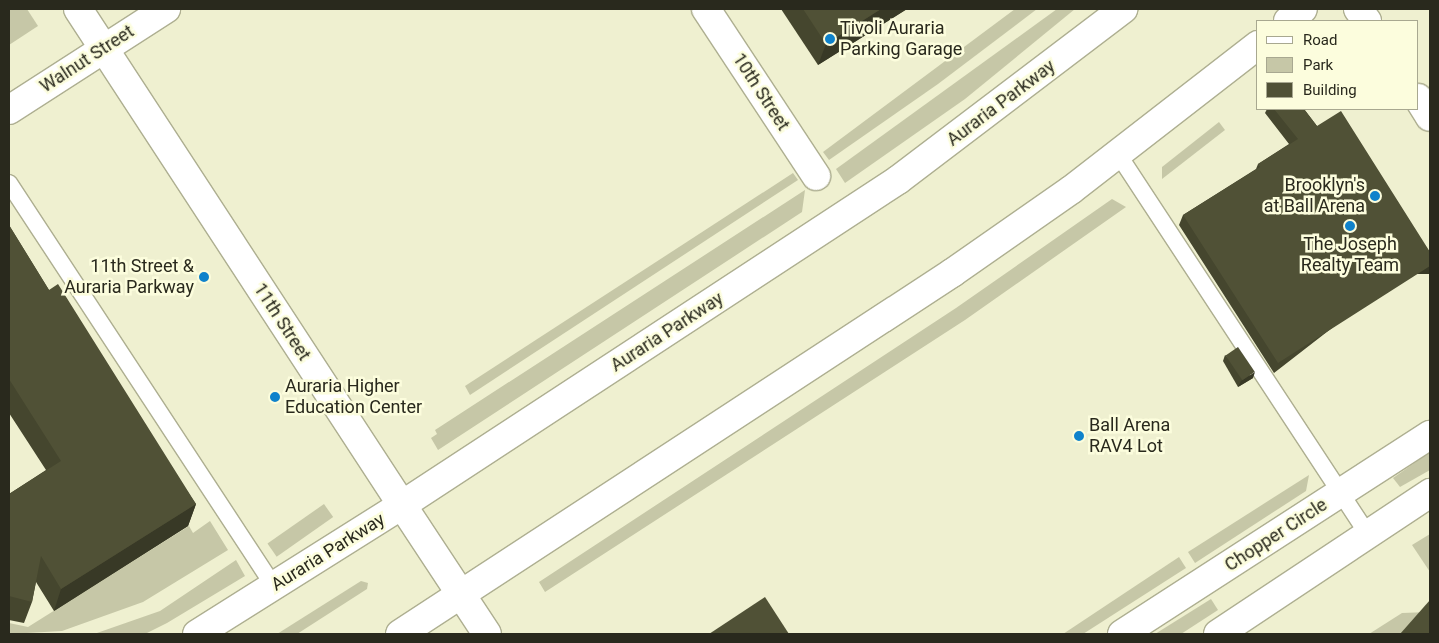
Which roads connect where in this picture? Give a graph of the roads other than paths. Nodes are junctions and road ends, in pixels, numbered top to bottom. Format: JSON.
{"nodes":[{"id":1,"x":78,"y":9,"type":"edge"},
{"id":2,"x":166,"y":9,"type":"edge"},
{"id":3,"x":706,"y":9,"type":"edge"},
{"id":4,"x":1124,"y":9,"type":"edge"},
{"id":5,"x":1303,"y":9,"type":"edge"},
{"id":6,"x":1358,"y":9,"type":"edge"},
{"id":7,"x":1289,"y":20,"type":"edge"},
{"id":8,"x":1366,"y":20,"type":"edge"},
{"id":9,"x":1256,"y":47,"type":"edge"},
{"id":10,"x":104,"y":48,"type":"junction"},
{"id":11,"x":1419,"y":100,"type":"edge"},
{"id":12,"x":9,"y":110,"type":"edge"},
{"id":13,"x":1430,"y":117,"type":"edge"},
{"id":14,"x":1118,"y":154,"type":"junction"},
{"id":15,"x":816,"y":176,"type":"dead end"},
{"id":16,"x":9,"y":183,"type":"edge"},
{"id":17,"x":1430,"y":435,"type":"edge"},
{"id":18,"x":1341,"y":493,"type":"junction"},
{"id":19,"x":1430,"y":493,"type":"edge"},
{"id":20,"x":402,"y":505,"type":"junction"},
{"id":21,"x":1368,"y":535,"type":"junction"},
{"id":22,"x":274,"y":586,"type":"junction"},
{"id":23,"x":461,"y":595,"type":"junction"},
{"id":24,"x":197,"y":634,"type":"edge"},
{"id":25,"x":400,"y":634,"type":"edge"},
{"id":26,"x":487,"y":634,"type":"edge"},
{"id":27,"x":1122,"y":634,"type":"edge"},
{"id":28,"x":1218,"y":634,"type":"edge"}],
"edges":[{"from":1,"to":10,"type":"main road","name":"11th Street"},
{"from":2,"to":10,"type":"main road","name":"Walnut Street"},
{"from":3,"to":15,"type":"main road","name":"10th Street"},
{"from":4,"to":20,"type":"main road","name":"Auraria Parkway"},
{"from":5,"to":7,"type":"main road"},
{"from":6,"to":8,"type":"main road"},
{"from":9,"to":14,"type":"main road"},
{"from":10,"to":12,"type":"main road","name":"Walnut Street"},
{"from":10,"to":20,"type":"main road","name":"11th Street"},
{"from":11,"to":13,"type":"main road"},
{"from":14,"to":18,"type":"lane"},
{"from":14,"to":23,"type":"main road"},
{"from":16,"to":22,"type":"lane"},
{"from":17,"to":18,"type":"main road","name":"Chopper Circle"},
{"from":18,"to":21,"type":"lane"},
{"from":18,"to":27,"type":"main road","name":"Chopper Circle"},
{"from":19,"to":21,"type":"main road"},
{"from":20,"to":22,"type":"main road","name":"Auraria Parkway"},
{"from":20,"to":23,"type":"main road","name":"11th Street"},
{"from":21,"to":28,"type":"main road"},
{"from":22,"to":24,"type":"main road","name":"Auraria Parkway"},
{"from":23,"to":25,"type":"main road"},
{"from":23,"to":26,"type":"main road","name":"11th Street"}]}
